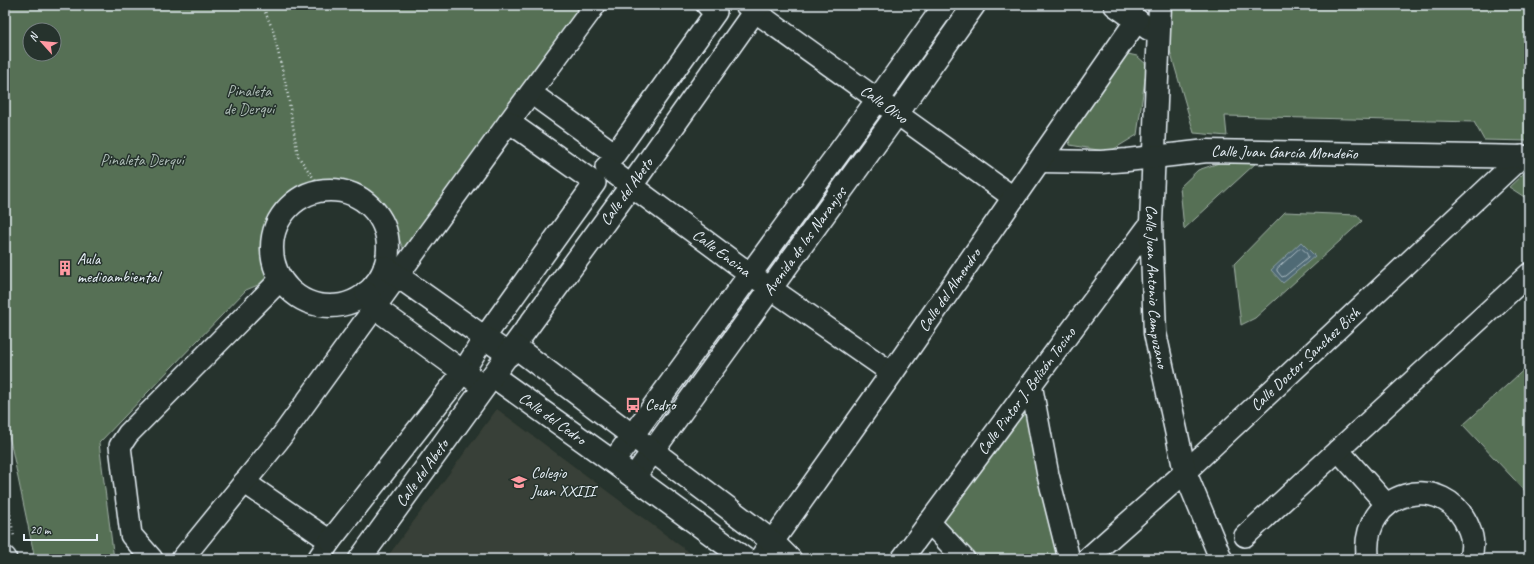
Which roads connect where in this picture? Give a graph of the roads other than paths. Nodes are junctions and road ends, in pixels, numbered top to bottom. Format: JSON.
{"nodes":[{"id":1,"x":595,"y":5,"type":"edge"},
{"id":2,"x":945,"y":5,"type":"edge"},
{"id":3,"x":974,"y":5,"type":"edge"},
{"id":4,"x":1115,"y":5,"type":"edge"},
{"id":5,"x":1160,"y":5,"type":"edge"},
{"id":6,"x":715,"y":7,"type":"edge"},
{"id":7,"x":753,"y":7,"type":"edge"},
{"id":8,"x":1137,"y":20,"type":"junction"},
{"id":9,"x":1158,"y":35,"type":"junction"},
{"id":10,"x":531,"y":93,"type":"junction"},
{"id":11,"x":878,"y":100,"type":"junction"},
{"id":12,"x":897,"y":114,"type":"junction"},
{"id":13,"x":509,"y":122,"type":"junction"},
{"id":14,"x":1525,"y":157,"type":"edge"},
{"id":15,"x":1153,"y":158,"type":"junction"},
{"id":16,"x":1040,"y":161,"type":"junction"},
{"id":17,"x":605,"y":168,"type":"junction"},
{"id":18,"x":631,"y":186,"type":"junction"},
{"id":19,"x":1014,"y":198,"type":"junction"},
{"id":20,"x":1150,"y":223,"type":"junction"},
{"id":21,"x":391,"y":271,"type":"junction"},
{"id":22,"x":750,"y":274,"type":"junction"},
{"id":23,"x":1529,"y":274,"type":"edge"},
{"id":24,"x":281,"y":279,"type":"junction"},
{"id":25,"x":770,"y":288,"type":"junction"},
{"id":26,"x":370,"y":300,"type":"junction"},
{"id":27,"x":484,"y":338,"type":"junction"},
{"id":28,"x":512,"y":350,"type":"junction"},
{"id":29,"x":463,"y":372,"type":"junction"},
{"id":30,"x":892,"y":373,"type":"junction"},
{"id":31,"x":488,"y":382,"type":"junction"},
{"id":32,"x":1031,"y":384,"type":"junction"},
{"id":33,"x":633,"y":435,"type":"junction"},
{"id":34,"x":1338,"y":450,"type":"junction"},
{"id":35,"x":654,"y":451,"type":"junction"},
{"id":36,"x":613,"y":462,"type":"junction"},
{"id":37,"x":1185,"y":472,"type":"junction"},
{"id":38,"x":634,"y":477,"type":"junction"},
{"id":39,"x":244,"y":482,"type":"junction"},
{"id":40,"x":1387,"y":505,"type":"junction"},
{"id":41,"x":930,"y":522,"type":"junction"},
{"id":42,"x":1245,"y":536,"type":"dead end"},
{"id":43,"x":330,"y":541,"type":"junction"},
{"id":44,"x":773,"y":542,"type":"junction"},
{"id":45,"x":152,"y":559,"type":"edge"},
{"id":46,"x":182,"y":559,"type":"edge"},
{"id":47,"x":318,"y":559,"type":"edge"},
{"id":48,"x":360,"y":559,"type":"edge"},
{"id":49,"x":745,"y":559,"type":"edge"},
{"id":50,"x":760,"y":559,"type":"edge"},
{"id":51,"x":790,"y":559,"type":"edge"},
{"id":52,"x":902,"y":559,"type":"edge"},
{"id":53,"x":964,"y":559,"type":"edge"},
{"id":54,"x":1069,"y":559,"type":"edge"},
{"id":55,"x":1087,"y":559,"type":"edge"},
{"id":56,"x":1222,"y":559,"type":"edge"},
{"id":57,"x":1368,"y":559,"type":"edge"},
{"id":58,"x":1470,"y":559,"type":"edge"}],
"edges":[{"from":1,"to":10,"type":"street"},
{"from":2,"to":11,"type":"street","name":"Avenida de los Naranjos"},
{"from":3,"to":12,"type":"street","name":"Avenida de los Naranjos"},
{"from":4,"to":8,"type":"street"},
{"from":5,"to":9,"type":"street","name":"Calle Juan Antonio Campuzano"},
{"from":6,"to":17,"type":"street"},
{"from":7,"to":11,"type":"street","name":"Calle Olivo"},
{"from":7,"to":18,"type":"street","name":"Calle del Abeto"},
{"from":8,"to":9,"type":"street"},
{"from":8,"to":16,"type":"street","name":"Calle del Almendro"},
{"from":9,"to":15,"type":"street","name":"Calle Juan Antonio Campuzano"},
{"from":10,"to":13,"type":"street"},
{"from":10,"to":17,"type":"street"},
{"from":11,"to":12,"type":"street","name":"Calle Olivo"},
{"from":11,"to":22,"type":"street","name":"Avenida de los Naranjos"},
{"from":12,"to":19,"type":"street","name":"Calle Olivo"},
{"from":12,"to":25,"type":"street","name":"Avenida de los Naranjos"},
{"from":13,"to":17,"type":"street"},
{"from":13,"to":21,"type":"street"},
{"from":14,"to":15,"type":"street","name":"Calle Juan García Mondeño"},
{"from":14,"to":37,"type":"street","name":"Calle Doctor Sanchez Bish"},
{"from":15,"to":16,"type":"street","name":"Calle Juan García Mondeño"},
{"from":15,"to":20,"type":"street","name":"Calle Juan Antonio Campuzano"},
{"from":16,"to":19,"type":"street","name":"Calle del Almendro"},
{"from":17,"to":18,"type":"street","name":"Calle Encina"},
{"from":17,"to":27,"type":"street"},
{"from":18,"to":22,"type":"street","name":"Calle Encina"},
{"from":18,"to":28,"type":"street","name":"Calle del Abeto"},
{"from":19,"to":30,"type":"street","name":"Calle del Almendro"},
{"from":20,"to":32,"type":"street","name":"Calle Pintor J. Belizón Tocino"},
{"from":20,"to":37,"type":"street","name":"Calle Juan Antonio Campuzano"},
{"from":21,"to":24,"type":"street"},
{"from":21,"to":26,"type":"street"},
{"from":21,"to":27,"type":"street","name":"Calle del Cedro"},
{"from":22,"to":25,"type":"street","name":"Calle Encina"},
{"from":22,"to":33,"type":"street","name":"Avenida de los Naranjos"},
{"from":23,"to":34,"type":"street"},
{"from":24,"to":26,"type":"street"},
{"from":24,"to":45,"type":"street"},
{"from":25,"to":30,"type":"street","name":"Calle Encina"},
{"from":25,"to":35,"type":"street","name":"Avenida de los Naranjos"},
{"from":26,"to":29,"type":"street","name":"Calle del Cedro"},
{"from":26,"to":39,"type":"street"},
{"from":27,"to":28,"type":"street","name":"Calle del Cedro"},
{"from":27,"to":29,"type":"street"},
{"from":28,"to":31,"type":"street","name":"Calle del Abeto"},
{"from":28,"to":33,"type":"street","name":"Calle del Cedro"},
{"from":29,"to":31,"type":"street","name":"Calle del Cedro"},
{"from":29,"to":43,"type":"street"},
{"from":30,"to":44,"type":"street","name":"Calle del Almendro"},
{"from":31,"to":36,"type":"street","name":"Calle del Cedro"},
{"from":31,"to":48,"type":"street","name":"Calle del Abeto"},
{"from":32,"to":41,"type":"street","name":"Calle Pintor J. Belizón Tocino"},
{"from":32,"to":54,"type":"street"},
{"from":33,"to":35,"type":"street","name":"Calle del Cedro"},
{"from":33,"to":36,"type":"street","name":"Avenida de los Naranjos"},
{"from":34,"to":40,"type":"street"},
{"from":34,"to":42,"type":"street"},
{"from":35,"to":38,"type":"street","name":"Avenida de los Naranjos"},
{"from":35,"to":44,"type":"street","name":"Calle del Cedro"},
{"from":36,"to":38,"type":"street","name":"Calle del Cedro"},
{"from":37,"to":55,"type":"street","name":"Calle Doctor Sanchez Bish"},
{"from":37,"to":56,"type":"street","name":"Calle Juan Antonio Campuzano"},
{"from":38,"to":49,"type":"street","name":"Calle del Cedro"},
{"from":39,"to":43,"type":"street"},
{"from":39,"to":46,"type":"street"},
{"from":40,"to":57,"type":"street"},
{"from":40,"to":58,"type":"street"},
{"from":41,"to":52,"type":"street","name":"Calle Pintor J. Belizón Tocino"},
{"from":41,"to":53,"type":"street"},
{"from":43,"to":47,"type":"street"},
{"from":44,"to":50,"type":"street","name":"Calle del Almendro"},
{"from":44,"to":51,"type":"street","name":"Calle del Cedro"}]}
